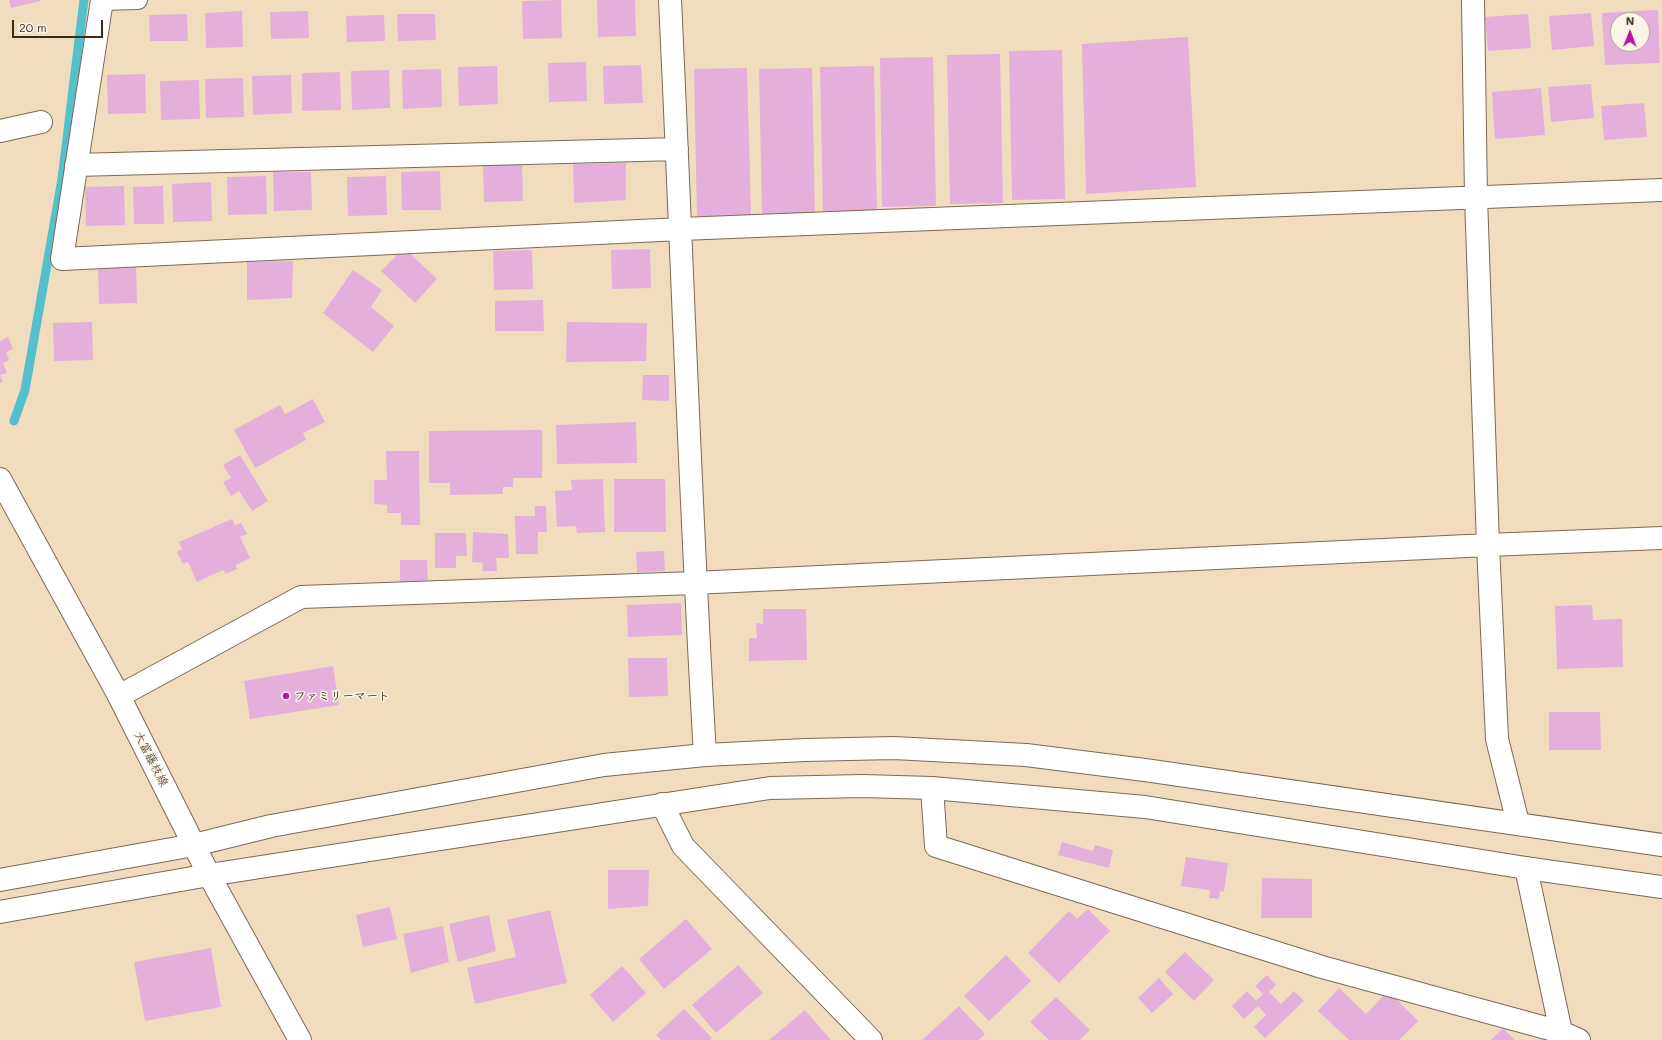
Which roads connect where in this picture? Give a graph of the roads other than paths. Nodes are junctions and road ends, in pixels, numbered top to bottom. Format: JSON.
{"nodes":[{"id":1,"x":138,"y":0,"type":"edge"},
{"id":2,"x":670,"y":0,"type":"edge"},
{"id":3,"x":1473,"y":0,"type":"edge"},
{"id":4,"x":102,"y":1,"type":"edge"},
{"id":5,"x":41,"y":122,"type":"dead end"},
{"id":6,"x":0,"y":131,"type":"edge"},
{"id":7,"x":677,"y":149,"type":"junction"},
{"id":8,"x":76,"y":165,"type":"junction"},
{"id":9,"x":1662,"y":190,"type":"edge"},
{"id":10,"x":1476,"y":197,"type":"junction"},
{"id":11,"x":681,"y":229,"type":"junction"},
{"id":12,"x":0,"y":479,"type":"edge"},
{"id":13,"x":1662,"y":538,"type":"edge"},
{"id":14,"x":1488,"y":544,"type":"junction"},
{"id":15,"x":694,"y":583,"type":"junction"},
{"id":16,"x":119,"y":696,"type":"junction"},
{"id":17,"x":705,"y":755,"type":"junction"},
{"id":18,"x":932,"y":788,"type":"junction"},
{"id":19,"x":662,"y":804,"type":"junction"},
{"id":20,"x":1518,"y":824,"type":"junction"},
{"id":21,"x":194,"y":845,"type":"junction"},
{"id":22,"x":1662,"y":845,"type":"edge"},
{"id":23,"x":1526,"y":868,"type":"junction"},
{"id":24,"x":209,"y":875,"type":"junction"},
{"id":25,"x":0,"y":880,"type":"edge"},
{"id":26,"x":1662,"y":887,"type":"edge"},
{"id":27,"x":0,"y":912,"type":"edge"},
{"id":28,"x":1570,"y":1036,"type":"edge"},
{"id":29,"x":300,"y":1040,"type":"edge"},
{"id":30,"x":871,"y":1040,"type":"edge"}],
"edges":[{"from":1,"to":4,"type":"lane"},
{"from":2,"to":7,"type":"street"},
{"from":3,"to":10,"type":"street"},
{"from":4,"to":8,"type":"street"},
{"from":5,"to":6,"type":"street"},
{"from":7,"to":8,"type":"street"},
{"from":7,"to":11,"type":"street"},
{"from":8,"to":11,"type":"street"},
{"from":9,"to":10,"type":"street"},
{"from":10,"to":11,"type":"street"},
{"from":10,"to":14,"type":"street"},
{"from":11,"to":15,"type":"street"},
{"from":12,"to":16,"type":"street","name":"大富藤枝線"},
{"from":13,"to":14,"type":"street"},
{"from":14,"to":15,"type":"street"},
{"from":14,"to":20,"type":"street"},
{"from":15,"to":16,"type":"street"},
{"from":15,"to":17,"type":"street"},
{"from":16,"to":21,"type":"street","name":"大富藤枝線"},
{"from":17,"to":20,"type":"street"},
{"from":17,"to":21,"type":"street"},
{"from":18,"to":19,"type":"street"},
{"from":18,"to":23,"type":"street"},
{"from":18,"to":28,"type":"street"},
{"from":19,"to":24,"type":"street"},
{"from":19,"to":30,"type":"street"},
{"from":20,"to":22,"type":"street"},
{"from":21,"to":24,"type":"street","name":"大富藤枝線"},
{"from":21,"to":25,"type":"street"},
{"from":23,"to":26,"type":"street"},
{"from":23,"to":28,"type":"street"},
{"from":24,"to":27,"type":"street"},
{"from":24,"to":29,"type":"street","name":"大富藤枝線"}]}
